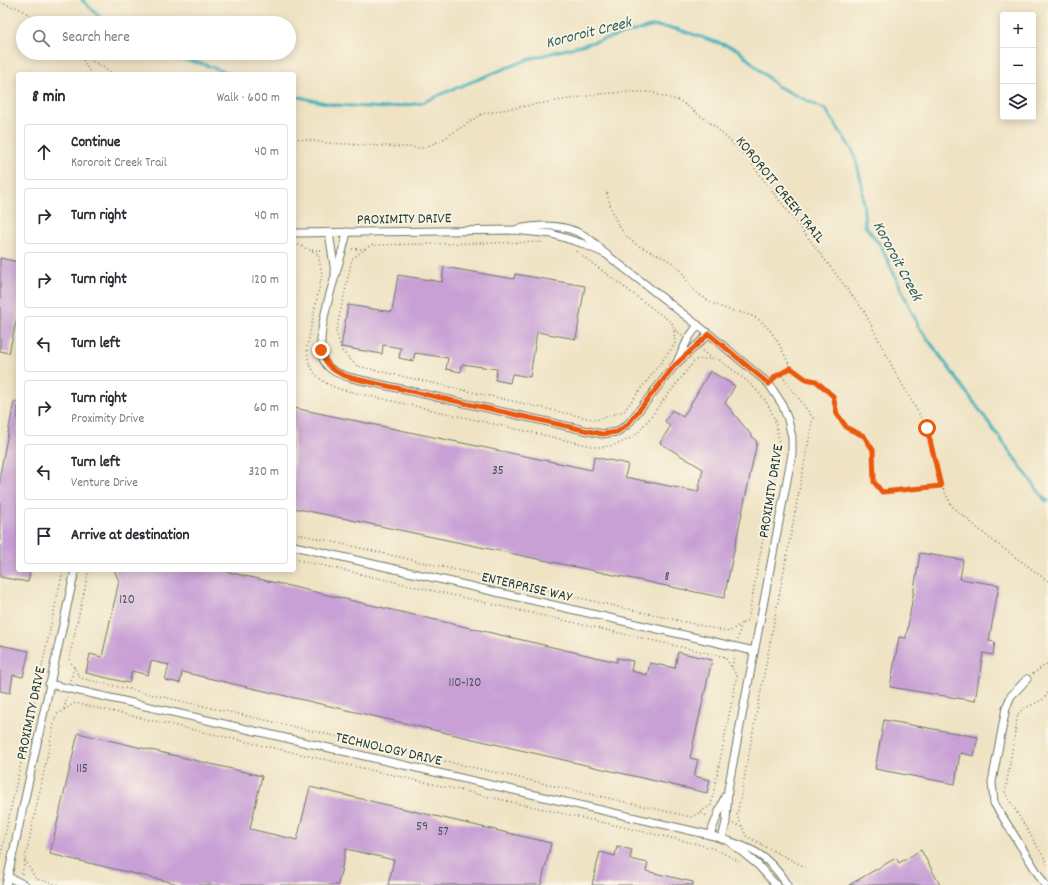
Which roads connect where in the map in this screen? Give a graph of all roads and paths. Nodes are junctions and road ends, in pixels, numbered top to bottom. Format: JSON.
{"nodes":[{"id":1,"x":0,"y":3,"type":"edge"},
{"id":2,"x":31,"y":16,"type":"edge"},
{"id":3,"x":83,"y":60,"type":"edge"},
{"id":4,"x":91,"y":60,"type":"edge"},
{"id":5,"x":90,"y":72,"type":"edge"},
{"id":6,"x":111,"y":72,"type":"edge"},
{"id":7,"x":296,"y":138,"type":"edge"},
{"id":8,"x":608,"y":193,"type":"dead end"},
{"id":9,"x":329,"y":232,"type":"junction"},
{"id":10,"x":347,"y":232,"type":"junction"},
{"id":11,"x":296,"y":233,"type":"edge"},
{"id":12,"x":547,"y":242,"type":"dead end"},
{"id":13,"x":296,"y":245,"type":"edge"},
{"id":14,"x":572,"y":248,"type":"dead end"},
{"id":15,"x":365,"y":249,"type":"junction"},
{"id":16,"x":310,"y":250,"type":"junction"},
{"id":17,"x":332,"y":250,"type":"junction"},
{"id":18,"x":344,"y":250,"type":"junction"},
{"id":19,"x":335,"y":275,"type":"junction"},
{"id":20,"x":698,"y":325,"type":"junction"},
{"id":21,"x":674,"y":329,"type":"junction"},
{"id":22,"x":709,"y":334,"type":"junction"},
{"id":23,"x":688,"y":339,"type":"junction"},
{"id":24,"x":697,"y":347,"type":"junction"},
{"id":25,"x":712,"y":358,"type":"junction"},
{"id":26,"x":675,"y":365,"type":"junction"},
{"id":27,"x":791,"y":368,"type":"junction"},
{"id":28,"x":780,"y":373,"type":"junction"},
{"id":29,"x":769,"y":384,"type":"junction"},
{"id":30,"x":941,"y":486,"type":"junction"},
{"id":31,"x":296,"y":533,"type":"edge"},
{"id":32,"x":296,"y":546,"type":"edge"},
{"id":33,"x":296,"y":559,"type":"edge"},
{"id":34,"x":63,"y":572,"type":"edge"},
{"id":35,"x":75,"y":572,"type":"edge"},
{"id":36,"x":89,"y":572,"type":"edge"},
{"id":37,"x":1048,"y":581,"type":"edge"},
{"id":38,"x":741,"y":624,"type":"junction"},
{"id":39,"x":736,"y":647,"type":"junction"},
{"id":40,"x":754,"y":651,"type":"junction"},
{"id":41,"x":1048,"y":663,"type":"edge"},
{"id":42,"x":74,"y":667,"type":"junction"},
{"id":43,"x":732,"y":667,"type":"junction"},
{"id":44,"x":1027,"y":679,"type":"joint"},
{"id":45,"x":49,"y":684,"type":"junction"},
{"id":46,"x":69,"y":688,"type":"junction"},
{"id":47,"x":1048,"y":693,"type":"edge"},
{"id":48,"x":64,"y":710,"type":"junction"},
{"id":49,"x":728,"y":789,"type":"junction"},
{"id":50,"x":698,"y":813,"type":"junction"},
{"id":51,"x":716,"y":818,"type":"junction"},
{"id":52,"x":726,"y":822,"type":"junction"},
{"id":53,"x":742,"y":826,"type":"junction"},
{"id":54,"x":710,"y":835,"type":"junction"},
{"id":55,"x":725,"y":840,"type":"junction"},
{"id":56,"x":762,"y":845,"type":"dead end"},
{"id":57,"x":0,"y":858,"type":"edge"},
{"id":58,"x":24,"y":860,"type":"junction"},
{"id":59,"x":741,"y":863,"type":"dead end"},
{"id":60,"x":1048,"y":864,"type":"edge"},
{"id":61,"x":8,"y":877,"type":"junction"},
{"id":62,"x":22,"y":884,"type":"edge"},
{"id":63,"x":6,"y":885,"type":"edge"},
{"id":64,"x":60,"y":885,"type":"edge"},
{"id":65,"x":776,"y":885,"type":"edge"},
{"id":66,"x":787,"y":885,"type":"edge"},
{"id":67,"x":1044,"y":885,"type":"edge"}],
"edges":[{"from":1,"to":2,"type":"path"},
{"from":3,"to":5,"type":"path"},
{"from":4,"to":6,"type":"path"},
{"from":7,"to":30,"type":"path","name":"KOROROIT CREEK TRAIL"},
{"from":8,"to":27,"type":"path"},
{"from":9,"to":10,"type":"street","name":"PROXIMITY DRIVE"},
{"from":9,"to":11,"type":"street","name":"PROXIMITY DRIVE"},
{"from":9,"to":17,"type":"street"},
{"from":10,"to":18,"type":"street"},
{"from":10,"to":20,"type":"street","name":"PROXIMITY DRIVE"},
{"from":12,"to":15,"type":"path"},
{"from":13,"to":16,"type":"path"},
{"from":14,"to":21,"type":"path"},
{"from":15,"to":18,"type":"path"},
{"from":15,"to":21,"type":"path"},
{"from":16,"to":17,"type":"path"},
{"from":16,"to":25,"type":"path"},
{"from":17,"to":19,"type":"street"},
{"from":18,"to":19,"type":"street"},
{"from":19,"to":26,"type":"street"},
{"from":20,"to":22,"type":"street","name":"PROXIMITY DRIVE"},
{"from":20,"to":23,"type":"street"},
{"from":21,"to":23,"type":"path"},
{"from":22,"to":24,"type":"street"},
{"from":22,"to":29,"type":"street","name":"PROXIMITY DRIVE"},
{"from":23,"to":26,"type":"street"},
{"from":24,"to":25,"type":"path"},
{"from":24,"to":26,"type":"street"},
{"from":25,"to":38,"type":"path"},
{"from":27,"to":28,"type":"path"},
{"from":27,"to":30,"type":"path"},
{"from":28,"to":29,"type":"path"},
{"from":28,"to":53,"type":"path"},
{"from":29,"to":40,"type":"street","name":"PROXIMITY DRIVE"},
{"from":30,"to":37,"type":"path","name":"KOROROIT CREEK TRAIL"},
{"from":31,"to":38,"type":"path"},
{"from":32,"to":39,"type":"street","name":"ENTERPRISE WAY"},
{"from":33,"to":43,"type":"path"},
{"from":34,"to":57,"type":"path"},
{"from":35,"to":45,"type":"street","name":"PROXIMITY DRIVE"},
{"from":36,"to":42,"type":"path"},
{"from":38,"to":39,"type":"path"},
{"from":39,"to":40,"type":"street","name":"ENTERPRISE WAY"},
{"from":39,"to":43,"type":"path"},
{"from":40,"to":49,"type":"street","name":"PROXIMITY DRIVE"},
{"from":41,"to":44,"type":"path"},
{"from":42,"to":46,"type":"path"},
{"from":42,"to":50,"type":"path"},
{"from":43,"to":50,"type":"path"},
{"from":44,"to":67,"type":"street"},
{"from":45,"to":46,"type":"street","name":"TECHNOLOGY DRIVE"},
{"from":45,"to":61,"type":"street","name":"PROXIMITY DRIVE"},
{"from":46,"to":48,"type":"path"},
{"from":46,"to":54,"type":"street","name":"TECHNOLOGY DRIVE"},
{"from":47,"to":60,"type":"path"},
{"from":48,"to":58,"type":"path"},
{"from":48,"to":59,"type":"path"},
{"from":49,"to":51,"type":"street","name":"PROXIMITY DRIVE"},
{"from":49,"to":52,"type":"street","name":"PROXIMITY DRIVE"},
{"from":50,"to":51,"type":"path"},
{"from":51,"to":54,"type":"street","name":"PROXIMITY DRIVE"},
{"from":52,"to":53,"type":"path"},
{"from":52,"to":55,"type":"street","name":"PROXIMITY DRIVE"},
{"from":53,"to":56,"type":"path"},
{"from":54,"to":55,"type":"street","name":"TECHNOLOGY DRIVE"},
{"from":55,"to":65,"type":"street"},
{"from":55,"to":66,"type":"street","name":"TECHNOLOGY DRIVE"},
{"from":58,"to":62,"type":"path"},
{"from":58,"to":64,"type":"path"},
{"from":61,"to":62,"type":"street"},
{"from":61,"to":63,"type":"street","name":"PROXIMITY DRIVE"}]}
